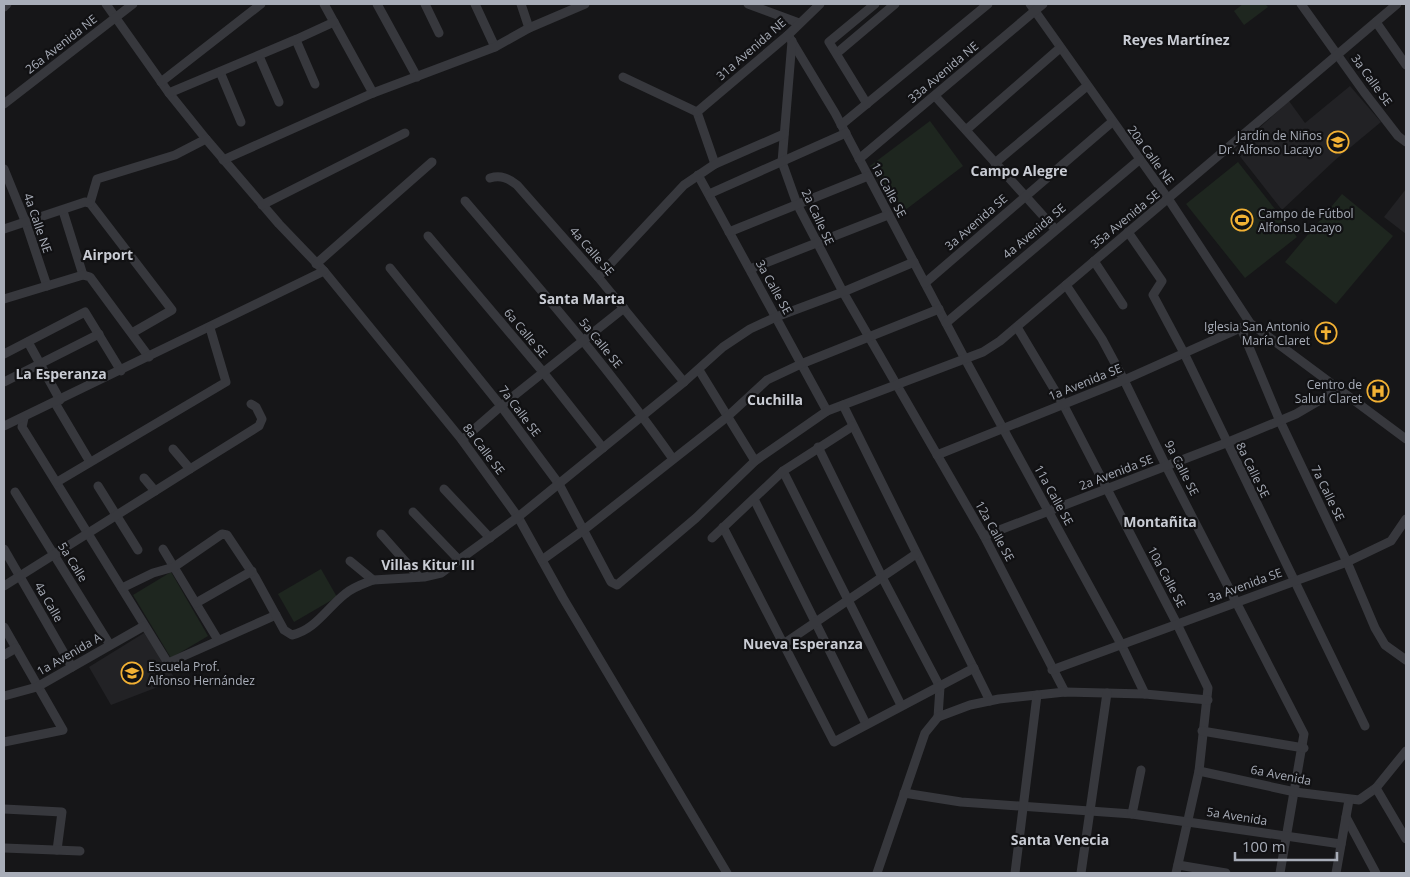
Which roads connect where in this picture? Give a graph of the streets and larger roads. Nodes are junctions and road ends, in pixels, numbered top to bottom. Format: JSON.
{"nodes":[{"id":1,"x":7,"y":4,"type":"edge"},
{"id":2,"x":106,"y":4,"type":"edge"},
{"id":3,"x":133,"y":4,"type":"edge"},
{"id":4,"x":261,"y":4,"type":"edge"},
{"id":5,"x":324,"y":4,"type":"edge"},
{"id":6,"x":377,"y":4,"type":"edge"},
{"id":7,"x":425,"y":4,"type":"edge"},
{"id":8,"x":475,"y":4,"type":"edge"},
{"id":9,"x":521,"y":4,"type":"edge"},
{"id":10,"x":585,"y":4,"type":"edge"},
{"id":11,"x":748,"y":4,"type":"edge"},
{"id":12,"x":820,"y":4,"type":"edge"},
{"id":13,"x":875,"y":4,"type":"edge"},
{"id":14,"x":895,"y":4,"type":"edge"},
{"id":15,"x":988,"y":4,"type":"edge"},
{"id":16,"x":1044,"y":4,"type":"edge"},
{"id":17,"x":1301,"y":4,"type":"edge"},
{"id":18,"x":1398,"y":4,"type":"edge"},
{"id":19,"x":4,"y":7,"type":"edge"},
{"id":20,"x":565,"y":7,"type":"edge"},
{"id":21,"x":1032,"y":7,"type":"edge"},
{"id":22,"x":116,"y":17,"type":"junction"},
{"id":23,"x":334,"y":22,"type":"junction"},
{"id":24,"x":1376,"y":22,"type":"junction"},
{"id":25,"x":799,"y":23,"type":"junction"},
{"id":26,"x":529,"y":28,"type":"junction"},
{"id":27,"x":439,"y":33,"type":"dead end"},
{"id":28,"x":790,"y":38,"type":"junction"},
{"id":29,"x":296,"y":40,"type":"junction"},
{"id":30,"x":495,"y":47,"type":"junction"},
{"id":31,"x":1060,"y":48,"type":"junction"},
{"id":32,"x":837,"y":53,"type":"junction"},
{"id":33,"x":1337,"y":54,"type":"junction"},
{"id":34,"x":259,"y":56,"type":"junction"},
{"id":35,"x":1406,"y":65,"type":"edge"},
{"id":36,"x":220,"y":72,"type":"junction"},
{"id":37,"x":418,"y":77,"type":"junction"},
{"id":38,"x":623,"y":77,"type":"dead end"},
{"id":39,"x":161,"y":82,"type":"junction"},
{"id":40,"x":315,"y":84,"type":"dead end"},
{"id":41,"x":1087,"y":86,"type":"junction"},
{"id":42,"x":169,"y":93,"type":"junction"},
{"id":43,"x":373,"y":93,"type":"junction"},
{"id":44,"x":935,"y":96,"type":"junction"},
{"id":45,"x":279,"y":102,"type":"dead end"},
{"id":46,"x":4,"y":104,"type":"edge"},
{"id":47,"x":867,"y":104,"type":"junction"},
{"id":48,"x":697,"y":112,"type":"junction"},
{"id":49,"x":241,"y":122,"type":"dead end"},
{"id":50,"x":1112,"y":122,"type":"junction"},
{"id":51,"x":844,"y":129,"type":"junction"},
{"id":52,"x":966,"y":130,"type":"junction"},
{"id":53,"x":405,"y":133,"type":"dead end"},
{"id":54,"x":784,"y":134,"type":"junction"},
{"id":55,"x":206,"y":140,"type":"junction"},
{"id":56,"x":1406,"y":142,"type":"edge"},
{"id":57,"x":859,"y":159,"type":"junction"},
{"id":58,"x":222,"y":160,"type":"junction"},
{"id":59,"x":1139,"y":160,"type":"junction"},
{"id":60,"x":432,"y":162,"type":"dead end"},
{"id":61,"x":782,"y":162,"type":"junction"},
{"id":62,"x":996,"y":163,"type":"junction"},
{"id":63,"x":715,"y":164,"type":"junction"},
{"id":64,"x":4,"y":169,"type":"edge"},
{"id":65,"x":698,"y":175,"type":"junction"},
{"id":66,"x":868,"y":176,"type":"junction"},
{"id":67,"x":490,"y":178,"type":"dead end"},
{"id":68,"x":6,"y":179,"type":"edge"},
{"id":69,"x":709,"y":194,"type":"junction"},
{"id":70,"x":1025,"y":196,"type":"junction"},
{"id":71,"x":1169,"y":200,"type":"junction"},
{"id":72,"x":465,"y":201,"type":"dead end"},
{"id":73,"x":90,"y":203,"type":"junction"},
{"id":74,"x":797,"y":204,"type":"junction"},
{"id":75,"x":262,"y":205,"type":"junction"},
{"id":76,"x":62,"y":211,"type":"junction"},
{"id":77,"x":888,"y":215,"type":"junction"},
{"id":78,"x":26,"y":223,"type":"junction"},
{"id":79,"x":4,"y":230,"type":"edge"},
{"id":80,"x":1055,"y":230,"type":"junction"},
{"id":81,"x":729,"y":232,"type":"junction"},
{"id":82,"x":1128,"y":232,"type":"junction"},
{"id":83,"x":428,"y":236,"type":"dead end"},
{"id":84,"x":816,"y":244,"type":"junction"},
{"id":85,"x":1094,"y":261,"type":"junction"},
{"id":86,"x":914,"y":262,"type":"junction"},
{"id":87,"x":316,"y":264,"type":"junction"},
{"id":88,"x":390,"y":268,"type":"dead end"},
{"id":89,"x":750,"y":269,"type":"junction"},
{"id":90,"x":324,"y":271,"type":"junction"},
{"id":91,"x":83,"y":275,"type":"junction"},
{"id":92,"x":598,"y":277,"type":"junction"},
{"id":93,"x":925,"y":283,"type":"junction"},
{"id":94,"x":1066,"y":285,"type":"junction"},
{"id":95,"x":47,"y":286,"type":"junction"},
{"id":96,"x":843,"y":292,"type":"junction"},
{"id":97,"x":4,"y":299,"type":"edge"},
{"id":98,"x":1123,"y":305,"type":"dead end"},
{"id":99,"x":624,"y":308,"type":"junction"},
{"id":100,"x":939,"y":309,"type":"junction"},
{"id":101,"x":776,"y":316,"type":"junction"},
{"id":102,"x":946,"y":323,"type":"junction"},
{"id":103,"x":1250,"y":323,"type":"junction"},
{"id":104,"x":1017,"y":327,"type":"junction"},
{"id":105,"x":210,"y":328,"type":"junction"},
{"id":106,"x":1241,"y":328,"type":"junction"},
{"id":107,"x":132,"y":333,"type":"junction"},
{"id":108,"x":98,"y":334,"type":"junction"},
{"id":109,"x":870,"y":338,"type":"junction"},
{"id":110,"x":583,"y":340,"type":"junction"},
{"id":111,"x":28,"y":342,"type":"junction"},
{"id":112,"x":1184,"y":353,"type":"junction"},
{"id":113,"x":4,"y":354,"type":"edge"},
{"id":114,"x":149,"y":357,"type":"junction"},
{"id":115,"x":965,"y":359,"type":"junction"},
{"id":116,"x":40,"y":363,"type":"junction"},
{"id":117,"x":801,"y":364,"type":"junction"},
{"id":118,"x":699,"y":370,"type":"junction"},
{"id":119,"x":121,"y":371,"type":"junction"},
{"id":120,"x":543,"y":372,"type":"junction"},
{"id":121,"x":1124,"y":380,"type":"junction"},
{"id":122,"x":4,"y":382,"type":"edge"},
{"id":123,"x":684,"y":382,"type":"junction"},
{"id":124,"x":896,"y":386,"type":"junction"},
{"id":125,"x":1337,"y":390,"type":"junction"},
{"id":126,"x":57,"y":402,"type":"junction"},
{"id":127,"x":252,"y":404,"type":"dead end"},
{"id":128,"x":843,"y":404,"type":"junction"},
{"id":129,"x":1063,"y":404,"type":"junction"},
{"id":130,"x":501,"y":406,"type":"junction"},
{"id":131,"x":827,"y":411,"type":"junction"},
{"id":132,"x":642,"y":416,"type":"junction"},
{"id":133,"x":727,"y":417,"type":"junction"},
{"id":134,"x":24,"y":418,"type":"junction"},
{"id":135,"x":1279,"y":419,"type":"junction"},
{"id":136,"x":4,"y":426,"type":"edge"},
{"id":137,"x":853,"y":426,"type":"junction"},
{"id":138,"x":1003,"y":429,"type":"junction"},
{"id":139,"x":462,"y":440,"type":"junction"},
{"id":140,"x":1406,"y":440,"type":"edge"},
{"id":141,"x":1226,"y":443,"type":"junction"},
{"id":142,"x":818,"y":447,"type":"junction"},
{"id":143,"x":603,"y":448,"type":"junction"},
{"id":144,"x":173,"y":449,"type":"dead end"},
{"id":145,"x":937,"y":455,"type":"junction"},
{"id":146,"x":673,"y":459,"type":"junction"},
{"id":147,"x":755,"y":461,"type":"junction"},
{"id":148,"x":90,"y":462,"type":"junction"},
{"id":149,"x":1166,"y":466,"type":"junction"},
{"id":150,"x":190,"y":469,"type":"junction"},
{"id":151,"x":783,"y":472,"type":"junction"},
{"id":152,"x":144,"y":478,"type":"dead end"},
{"id":153,"x":57,"y":482,"type":"junction"},
{"id":154,"x":559,"y":484,"type":"junction"},
{"id":155,"x":98,"y":486,"type":"dead end"},
{"id":156,"x":444,"y":489,"type":"dead end"},
{"id":157,"x":1106,"y":489,"type":"junction"},
{"id":158,"x":155,"y":491,"type":"junction"},
{"id":159,"x":15,"y":492,"type":"dead end"},
{"id":160,"x":754,"y":498,"type":"junction"},
{"id":161,"x":413,"y":512,"type":"dead end"},
{"id":162,"x":1049,"y":512,"type":"junction"},
{"id":163,"x":116,"y":516,"type":"junction"},
{"id":164,"x":518,"y":517,"type":"junction"},
{"id":165,"x":1406,"y":520,"type":"edge"},
{"id":166,"x":723,"y":528,"type":"junction"},
{"id":167,"x":585,"y":529,"type":"junction"},
{"id":168,"x":89,"y":533,"type":"junction"},
{"id":169,"x":381,"y":534,"type":"dead end"},
{"id":170,"x":984,"y":536,"type":"junction"},
{"id":171,"x":490,"y":538,"type":"junction"},
{"id":172,"x":712,"y":538,"type":"dead end"},
{"id":173,"x":163,"y":549,"type":"dead end"},
{"id":174,"x":4,"y":550,"type":"edge"},
{"id":175,"x":138,"y":550,"type":"dead end"},
{"id":176,"x":916,"y":554,"type":"junction"},
{"id":177,"x":54,"y":555,"type":"junction"},
{"id":178,"x":459,"y":560,"type":"junction"},
{"id":179,"x":542,"y":560,"type":"junction"},
{"id":180,"x":350,"y":561,"type":"dead end"},
{"id":181,"x":1347,"y":562,"type":"junction"},
{"id":182,"x":174,"y":567,"type":"junction"},
{"id":183,"x":252,"y":571,"type":"junction"},
{"id":184,"x":20,"y":576,"type":"junction"},
{"id":185,"x":419,"y":577,"type":"junction"},
{"id":186,"x":882,"y":577,"type":"junction"},
{"id":187,"x":374,"y":580,"type":"junction"},
{"id":188,"x":1295,"y":581,"type":"junction"},
{"id":189,"x":611,"y":582,"type":"joint"},
{"id":190,"x":4,"y":586,"type":"edge"},
{"id":191,"x":122,"y":588,"type":"junction"},
{"id":192,"x":848,"y":600,"type":"junction"},
{"id":193,"x":1236,"y":601,"type":"junction"},
{"id":194,"x":196,"y":603,"type":"junction"},
{"id":195,"x":276,"y":615,"type":"junction"},
{"id":196,"x":815,"y":622,"type":"junction"},
{"id":197,"x":1177,"y":624,"type":"junction"},
{"id":198,"x":144,"y":626,"type":"junction"},
{"id":199,"x":4,"y":627,"type":"edge"},
{"id":200,"x":218,"y":640,"type":"junction"},
{"id":201,"x":1121,"y":644,"type":"junction"},
{"id":202,"x":782,"y":645,"type":"junction"},
{"id":203,"x":110,"y":646,"type":"junction"},
{"id":204,"x":16,"y":648,"type":"junction"},
{"id":205,"x":4,"y":655,"type":"edge"},
{"id":206,"x":1406,"y":660,"type":"edge"},
{"id":207,"x":72,"y":667,"type":"junction"},
{"id":208,"x":974,"y":668,"type":"junction"},
{"id":209,"x":1052,"y":670,"type":"junction"},
{"id":210,"x":37,"y":687,"type":"junction"},
{"id":211,"x":940,"y":687,"type":"junction"},
{"id":212,"x":1065,"y":692,"type":"junction"},
{"id":213,"x":1107,"y":693,"type":"junction"},
{"id":214,"x":1145,"y":694,"type":"junction"},
{"id":215,"x":1037,"y":695,"type":"junction"},
{"id":216,"x":4,"y":696,"type":"edge"},
{"id":217,"x":1208,"y":700,"type":"junction"},
{"id":218,"x":990,"y":701,"type":"junction"},
{"id":219,"x":901,"y":705,"type":"junction"},
{"id":220,"x":938,"y":717,"type":"junction"},
{"id":221,"x":866,"y":724,"type":"junction"},
{"id":222,"x":1365,"y":726,"type":"dead end"},
{"id":223,"x":1202,"y":732,"type":"junction"},
{"id":224,"x":4,"y":742,"type":"edge"},
{"id":225,"x":1304,"y":748,"type":"junction"},
{"id":226,"x":1406,"y":751,"type":"edge"},
{"id":227,"x":1141,"y":770,"type":"dead end"},
{"id":228,"x":1199,"y":771,"type":"junction"},
{"id":229,"x":1376,"y":788,"type":"junction"},
{"id":230,"x":1295,"y":792,"type":"junction"},
{"id":231,"x":904,"y":793,"type":"junction"},
{"id":232,"x":1349,"y":800,"type":"junction"},
{"id":233,"x":1024,"y":805,"type":"junction"},
{"id":234,"x":4,"y":809,"type":"edge"},
{"id":235,"x":1089,"y":810,"type":"junction"},
{"id":236,"x":1132,"y":814,"type":"junction"},
{"id":237,"x":1346,"y":817,"type":"junction"},
{"id":238,"x":1188,"y":821,"type":"junction"},
{"id":239,"x":1287,"y":836,"type":"junction"},
{"id":240,"x":1406,"y":839,"type":"edge"},
{"id":241,"x":1341,"y":844,"type":"junction"},
{"id":242,"x":4,"y":848,"type":"edge"},
{"id":243,"x":56,"y":850,"type":"junction"},
{"id":244,"x":80,"y":850,"type":"dead end"},
{"id":245,"x":1177,"y":869,"type":"edge"},
{"id":246,"x":727,"y":873,"type":"edge"},
{"id":247,"x":877,"y":873,"type":"edge"},
{"id":248,"x":1016,"y":873,"type":"edge"},
{"id":249,"x":1081,"y":873,"type":"edge"},
{"id":250,"x":1226,"y":873,"type":"edge"},
{"id":251,"x":1280,"y":873,"type":"edge"},
{"id":252,"x":1336,"y":873,"type":"edge"},
{"id":253,"x":1376,"y":873,"type":"edge"}],
"edges":[{"from":1,"to":19,"type":"street"},
{"from":2,"to":22,"type":"street","name":"8a Calle SE"},
{"from":3,"to":22,"type":"street","name":"26a Avenida NE"},
{"from":4,"to":39,"type":"street"},
{"from":5,"to":23,"type":"street"},
{"from":6,"to":37,"type":"street"},
{"from":7,"to":27,"type":"street"},
{"from":8,"to":30,"type":"street"},
{"from":9,"to":26,"type":"street"},
{"from":10,"to":20,"type":"street"},
{"from":11,"to":25,"type":"street"},
{"from":12,"to":25,"type":"street","name":"31a Avenida NE"},
{"from":13,"to":32,"type":"street"},
{"from":14,"to":32,"type":"street"},
{"from":15,"to":47,"type":"street"},
{"from":16,"to":21,"type":"street","name":"33a Avenida NE"},
{"from":17,"to":33,"type":"street","name":"3a Calle SE"},
{"from":18,"to":24,"type":"street","name":"35a Avenida SE"},
{"from":20,"to":26,"type":"street"},
{"from":21,"to":31,"type":"street","name":"20a Calle NE"},
{"from":21,"to":44,"type":"street","name":"33a Avenida NE"},
{"from":22,"to":39,"type":"street","name":"8a Calle SE"},
{"from":22,"to":46,"type":"street","name":"26a Avenida NE"},
{"from":23,"to":29,"type":"street"},
{"from":23,"to":43,"type":"street"},
{"from":24,"to":33,"type":"street","name":"35a Avenida SE"},
{"from":24,"to":35,"type":"street"},
{"from":25,"to":28,"type":"street","name":"31a Avenida NE"},
{"from":26,"to":30,"type":"street"},
{"from":28,"to":48,"type":"street","name":"31a Avenida NE"},
{"from":28,"to":51,"type":"street","name":"1a Calle SE"},
{"from":28,"to":54,"type":"street","name":"2a Calle SE"},
{"from":29,"to":34,"type":"street"},
{"from":29,"to":40,"type":"street"},
{"from":30,"to":37,"type":"street"},
{"from":31,"to":41,"type":"street","name":"20a Calle NE"},
{"from":31,"to":52,"type":"street"},
{"from":32,"to":47,"type":"street"},
{"from":33,"to":56,"type":"street","name":"3a Calle SE"},
{"from":33,"to":71,"type":"street","name":"35a Avenida SE"},
{"from":34,"to":36,"type":"street"},
{"from":34,"to":45,"type":"street"},
{"from":36,"to":42,"type":"street"},
{"from":36,"to":49,"type":"street"},
{"from":37,"to":43,"type":"street"},
{"from":38,"to":48,"type":"street"},
{"from":39,"to":42,"type":"street","name":"8a Calle SE"},
{"from":41,"to":50,"type":"street","name":"20a Calle NE"},
{"from":41,"to":62,"type":"street"},
{"from":42,"to":55,"type":"street","name":"8a Calle SE"},
{"from":43,"to":58,"type":"street"},
{"from":44,"to":52,"type":"street"},
{"from":44,"to":57,"type":"street","name":"33a Avenida NE"},
{"from":47,"to":51,"type":"street"},
{"from":48,"to":63,"type":"street"},
{"from":50,"to":59,"type":"street","name":"20a Calle NE"},
{"from":50,"to":70,"type":"street","name":"3a Avenida SE"},
{"from":51,"to":57,"type":"street","name":"1a Calle SE"},
{"from":51,"to":61,"type":"street"},
{"from":52,"to":62,"type":"street"},
{"from":53,"to":75,"type":"street"},
{"from":54,"to":61,"type":"street","name":"2a Calle SE"},
{"from":54,"to":63,"type":"street"},
{"from":55,"to":58,"type":"street","name":"8a Calle SE"},
{"from":55,"to":73,"type":"street"},
{"from":57,"to":66,"type":"street","name":"1a Calle SE"},
{"from":58,"to":75,"type":"street","name":"8a Calle SE"},
{"from":59,"to":71,"type":"street","name":"20a Calle NE"},
{"from":59,"to":80,"type":"street","name":"4a Avenida SE"},
{"from":60,"to":87,"type":"street"},
{"from":61,"to":69,"type":"street"},
{"from":61,"to":74,"type":"street","name":"2a Calle SE"},
{"from":62,"to":70,"type":"street"},
{"from":63,"to":65,"type":"street"},
{"from":64,"to":68,"type":"street","name":"4a Calle NE"},
{"from":65,"to":69,"type":"street","name":"3a Calle SE"},
{"from":65,"to":92,"type":"street"},
{"from":66,"to":74,"type":"street"},
{"from":66,"to":77,"type":"street","name":"1a Calle SE"},
{"from":67,"to":92,"type":"street","name":"4a Calle SE"},
{"from":68,"to":78,"type":"street","name":"4a Calle NE"},
{"from":69,"to":81,"type":"street","name":"3a Calle SE"},
{"from":70,"to":80,"type":"street"},
{"from":70,"to":93,"type":"street","name":"3a Avenida SE"},
{"from":71,"to":82,"type":"street","name":"35a Avenida SE"},
{"from":71,"to":103,"type":"street","name":"20a Calle NE"},
{"from":72,"to":110,"type":"street","name":"5a Calle SE"},
{"from":73,"to":76,"type":"street"},
{"from":73,"to":107,"type":"street"},
{"from":74,"to":81,"type":"street"},
{"from":74,"to":84,"type":"street","name":"2a Calle SE"},
{"from":75,"to":87,"type":"street","name":"8a Calle SE"},
{"from":76,"to":78,"type":"street"},
{"from":76,"to":91,"type":"street"},
{"from":77,"to":84,"type":"street"},
{"from":77,"to":86,"type":"street","name":"1a Calle SE"},
{"from":78,"to":79,"type":"street"},
{"from":78,"to":95,"type":"street","name":"4a Calle NE"},
{"from":80,"to":102,"type":"street","name":"4a Avenida SE"},
{"from":81,"to":89,"type":"street","name":"3a Calle SE"},
{"from":82,"to":85,"type":"street","name":"35a Avenida SE"},
{"from":82,"to":112,"type":"street","name":"8a Calle SE"},
{"from":83,"to":120,"type":"street","name":"6a Calle SE"},
{"from":84,"to":89,"type":"street"},
{"from":84,"to":96,"type":"street","name":"2a Calle SE"},
{"from":85,"to":94,"type":"street","name":"35a Avenida SE"},
{"from":85,"to":98,"type":"street"},
{"from":86,"to":93,"type":"street","name":"1a Calle SE"},
{"from":86,"to":96,"type":"street"},
{"from":87,"to":90,"type":"street","name":"8a Calle SE"},
{"from":88,"to":130,"type":"street","name":"7a Calle SE"},
{"from":89,"to":101,"type":"street","name":"3a Calle SE"},
{"from":90,"to":105,"type":"street"},
{"from":90,"to":139,"type":"street","name":"8a Calle SE"},
{"from":91,"to":95,"type":"street"},
{"from":91,"to":107,"type":"street"},
{"from":92,"to":99,"type":"street","name":"4a Calle SE"},
{"from":93,"to":100,"type":"street","name":"1a Calle SE"},
{"from":94,"to":104,"type":"street","name":"35a Avenida SE"},
{"from":94,"to":121,"type":"street","name":"9a Calle SE"},
{"from":95,"to":97,"type":"street"},
{"from":96,"to":101,"type":"street"},
{"from":96,"to":109,"type":"street","name":"2a Calle SE"},
{"from":99,"to":110,"type":"street"},
{"from":99,"to":123,"type":"street","name":"4a Calle SE"},
{"from":100,"to":102,"type":"street","name":"1a Calle SE"},
{"from":100,"to":109,"type":"street"},
{"from":101,"to":117,"type":"street","name":"3a Calle SE"},
{"from":101,"to":118,"type":"street"},
{"from":102,"to":115,"type":"street","name":"1a Calle SE"},
{"from":103,"to":106,"type":"street","name":"1a Avenida SE"},
{"from":103,"to":125,"type":"street"},
{"from":104,"to":115,"type":"street","name":"35a Avenida SE"},
{"from":104,"to":129,"type":"street","name":"10a Calle SE"},
{"from":105,"to":114,"type":"street"},
{"from":105,"to":148,"type":"street"},
{"from":106,"to":112,"type":"street","name":"1a Avenida SE"},
{"from":106,"to":135,"type":"street","name":"7a Calle SE"},
{"from":107,"to":114,"type":"street"},
{"from":108,"to":111,"type":"street"},
{"from":108,"to":116,"type":"street"},
{"from":108,"to":119,"type":"street"},
{"from":109,"to":117,"type":"street"},
{"from":109,"to":124,"type":"street","name":"2a Calle SE"},
{"from":110,"to":120,"type":"street"},
{"from":110,"to":132,"type":"street","name":"5a Calle SE"},
{"from":111,"to":113,"type":"street"},
{"from":111,"to":116,"type":"street"},
{"from":112,"to":121,"type":"street","name":"1a Avenida SE"},
{"from":112,"to":141,"type":"street","name":"8a Calle SE"},
{"from":114,"to":119,"type":"street"},
{"from":115,"to":124,"type":"street","name":"35a Avenida SE"},
{"from":115,"to":138,"type":"street","name":"11a Calle SE"},
{"from":116,"to":122,"type":"street"},
{"from":116,"to":126,"type":"street"},
{"from":117,"to":131,"type":"street","name":"3a Calle SE"},
{"from":117,"to":133,"type":"street"},
{"from":118,"to":123,"type":"street"},
{"from":118,"to":133,"type":"street"},
{"from":119,"to":126,"type":"street"},
{"from":120,"to":130,"type":"street"},
{"from":120,"to":143,"type":"street","name":"6a Calle SE"},
{"from":121,"to":129,"type":"street","name":"1a Avenida SE"},
{"from":121,"to":149,"type":"street","name":"9a Calle SE"},
{"from":123,"to":132,"type":"street"},
{"from":124,"to":128,"type":"street","name":"35a Avenida SE"},
{"from":124,"to":145,"type":"street","name":"12a Calle SE"},
{"from":125,"to":135,"type":"street","name":"2a Avenida SE"},
{"from":125,"to":140,"type":"street"},
{"from":126,"to":134,"type":"street"},
{"from":126,"to":148,"type":"street"},
{"from":127,"to":150,"type":"street"},
{"from":128,"to":131,"type":"street","name":"35a Avenida SE"},
{"from":128,"to":137,"type":"street"},
{"from":129,"to":138,"type":"street","name":"1a Avenida SE"},
{"from":129,"to":157,"type":"street","name":"10a Calle SE"},
{"from":130,"to":139,"type":"street"},
{"from":130,"to":154,"type":"street","name":"7a Calle SE"},
{"from":131,"to":147,"type":"street","name":"35a Avenida SE"},
{"from":132,"to":143,"type":"street"},
{"from":132,"to":146,"type":"street","name":"5a Calle SE"},
{"from":133,"to":146,"type":"street"},
{"from":133,"to":147,"type":"street"},
{"from":134,"to":136,"type":"street"},
{"from":134,"to":153,"type":"street"},
{"from":135,"to":141,"type":"street","name":"2a Avenida SE"},
{"from":135,"to":181,"type":"street","name":"7a Calle SE"},
{"from":137,"to":142,"type":"street"},
{"from":137,"to":176,"type":"street"},
{"from":138,"to":145,"type":"street","name":"1a Avenida SE"},
{"from":138,"to":162,"type":"street","name":"11a Calle SE"},
{"from":139,"to":164,"type":"street","name":"8a Calle SE"},
{"from":141,"to":149,"type":"street","name":"2a Avenida SE"},
{"from":141,"to":188,"type":"street","name":"8a Calle SE"},
{"from":142,"to":151,"type":"street"},
{"from":142,"to":186,"type":"street"},
{"from":143,"to":154,"type":"street"},
{"from":144,"to":150,"type":"street"},
{"from":145,"to":170,"type":"street","name":"12a Calle SE"},
{"from":146,"to":167,"type":"street"},
{"from":147,"to":189,"type":"street","name":"35a Avenida SE"},
{"from":148,"to":153,"type":"street"},
{"from":149,"to":157,"type":"street","name":"2a Avenida SE"},
{"from":149,"to":193,"type":"street","name":"9a Calle SE"},
{"from":150,"to":158,"type":"street"},
{"from":151,"to":160,"type":"street"},
{"from":151,"to":192,"type":"street"},
{"from":152,"to":158,"type":"street"},
{"from":153,"to":168,"type":"street"},
{"from":154,"to":164,"type":"street"},
{"from":154,"to":167,"type":"street","name":"7a Calle SE"},
{"from":155,"to":163,"type":"street"},
{"from":156,"to":171,"type":"street"},
{"from":157,"to":162,"type":"street","name":"2a Avenida SE"},
{"from":157,"to":197,"type":"street","name":"10a Calle SE"},
{"from":158,"to":163,"type":"street"},
{"from":159,"to":177,"type":"street","name":"5a Calle"},
{"from":160,"to":166,"type":"street"},
{"from":160,"to":196,"type":"street"},
{"from":161,"to":178,"type":"street"},
{"from":162,"to":170,"type":"street","name":"2a Avenida SE"},
{"from":162,"to":201,"type":"street","name":"11a Calle SE"},
{"from":163,"to":168,"type":"street"},
{"from":163,"to":175,"type":"street"},
{"from":164,"to":171,"type":"street"},
{"from":164,"to":179,"type":"street","name":"8a Calle SE"},
{"from":165,"to":181,"type":"street","name":"3a Avenida SE"},
{"from":166,"to":172,"type":"street"},
{"from":166,"to":202,"type":"street"},
{"from":167,"to":179,"type":"street"},
{"from":167,"to":189,"type":"street","name":"7a Calle SE"},
{"from":168,"to":177,"type":"street"},
{"from":168,"to":191,"type":"street"},
{"from":169,"to":185,"type":"street"},
{"from":170,"to":209,"type":"street","name":"12a Calle SE"},
{"from":171,"to":178,"type":"street"},
{"from":173,"to":182,"type":"street"},
{"from":174,"to":184,"type":"street","name":"4a Calle"},
{"from":176,"to":186,"type":"street"},
{"from":176,"to":208,"type":"street"},
{"from":177,"to":184,"type":"street"},
{"from":177,"to":203,"type":"street","name":"5a Calle"},
{"from":178,"to":185,"type":"street"},
{"from":179,"to":246,"type":"street","name":"8a Calle SE"},
{"from":180,"to":187,"type":"street"},
{"from":181,"to":188,"type":"street","name":"3a Avenida SE"},
{"from":181,"to":206,"type":"street","name":"7a Calle SE"},
{"from":182,"to":183,"type":"street"},
{"from":182,"to":191,"type":"street"},
{"from":182,"to":194,"type":"street"},
{"from":183,"to":194,"type":"street"},
{"from":183,"to":195,"type":"street"},
{"from":184,"to":190,"type":"street"},
{"from":184,"to":207,"type":"street","name":"4a Calle"},
{"from":185,"to":187,"type":"street"},
{"from":186,"to":192,"type":"street"},
{"from":186,"to":211,"type":"street"},
{"from":187,"to":195,"type":"street"},
{"from":188,"to":193,"type":"street","name":"3a Avenida SE"},
{"from":188,"to":222,"type":"street","name":"8a Calle SE"},
{"from":191,"to":198,"type":"street"},
{"from":192,"to":196,"type":"street"},
{"from":192,"to":219,"type":"street"},
{"from":193,"to":197,"type":"street","name":"3a Avenida SE"},
{"from":193,"to":225,"type":"street","name":"9a Calle SE"},
{"from":194,"to":200,"type":"street"},
{"from":195,"to":200,"type":"street"},
{"from":196,"to":202,"type":"street"},
{"from":196,"to":221,"type":"street"},
{"from":197,"to":201,"type":"street","name":"3a Avenida SE"},
{"from":197,"to":217,"type":"street","name":"10a Calle SE"},
{"from":198,"to":200,"type":"street"},
{"from":198,"to":203,"type":"street","name":"1a Avenida A"},
{"from":199,"to":204,"type":"street"},
{"from":201,"to":209,"type":"street","name":"3a Avenida SE"},
{"from":201,"to":214,"type":"street","name":"11a Calle SE"},
{"from":202,"to":221,"type":"street"},
{"from":203,"to":207,"type":"street","name":"1a Avenida A"},
{"from":204,"to":205,"type":"street"},
{"from":204,"to":210,"type":"street"},
{"from":207,"to":210,"type":"street","name":"1a Avenida A"},
{"from":208,"to":211,"type":"street"},
{"from":208,"to":218,"type":"street"},
{"from":209,"to":212,"type":"street","name":"12a Calle SE"},
{"from":210,"to":216,"type":"street","name":"1a Avenida A"},
{"from":210,"to":224,"type":"street"},
{"from":211,"to":219,"type":"street"},
{"from":211,"to":220,"type":"street"},
{"from":212,"to":213,"type":"street"},
{"from":212,"to":215,"type":"street"},
{"from":213,"to":214,"type":"street"},
{"from":213,"to":235,"type":"street"},
{"from":214,"to":217,"type":"street"},
{"from":215,"to":218,"type":"street"},
{"from":215,"to":233,"type":"street"},
{"from":217,"to":223,"type":"street","name":"10a Calle SE"},
{"from":218,"to":220,"type":"street"},
{"from":219,"to":221,"type":"street"},
{"from":220,"to":231,"type":"street"},
{"from":223,"to":225,"type":"street"},
{"from":223,"to":228,"type":"street","name":"10a Calle SE"},
{"from":225,"to":230,"type":"street"},
{"from":226,"to":229,"type":"street"},
{"from":227,"to":236,"type":"street"},
{"from":228,"to":230,"type":"street","name":"6a Avenida"},
{"from":228,"to":238,"type":"street","name":"10a Calle SE"},
{"from":229,"to":232,"type":"street","name":"6a Avenida"},
{"from":229,"to":240,"type":"street"},
{"from":230,"to":232,"type":"street","name":"6a Avenida"},
{"from":230,"to":239,"type":"street"},
{"from":231,"to":233,"type":"street","name":"5a Avenida"},
{"from":231,"to":247,"type":"street"},
{"from":232,"to":237,"type":"street"},
{"from":233,"to":235,"type":"street","name":"5a Avenida"},
{"from":233,"to":248,"type":"street"},
{"from":234,"to":243,"type":"street"},
{"from":235,"to":236,"type":"street","name":"5a Avenida"},
{"from":235,"to":249,"type":"street"},
{"from":236,"to":238,"type":"street","name":"5a Avenida"},
{"from":237,"to":241,"type":"street"},
{"from":237,"to":253,"type":"street"},
{"from":238,"to":239,"type":"street","name":"5a Avenida"},
{"from":238,"to":245,"type":"street","name":"10a Calle SE"},
{"from":239,"to":241,"type":"street","name":"5a Avenida"},
{"from":239,"to":251,"type":"street"},
{"from":241,"to":252,"type":"street"},
{"from":242,"to":243,"type":"street"},
{"from":243,"to":244,"type":"street"},
{"from":245,"to":250,"type":"street"}]}
